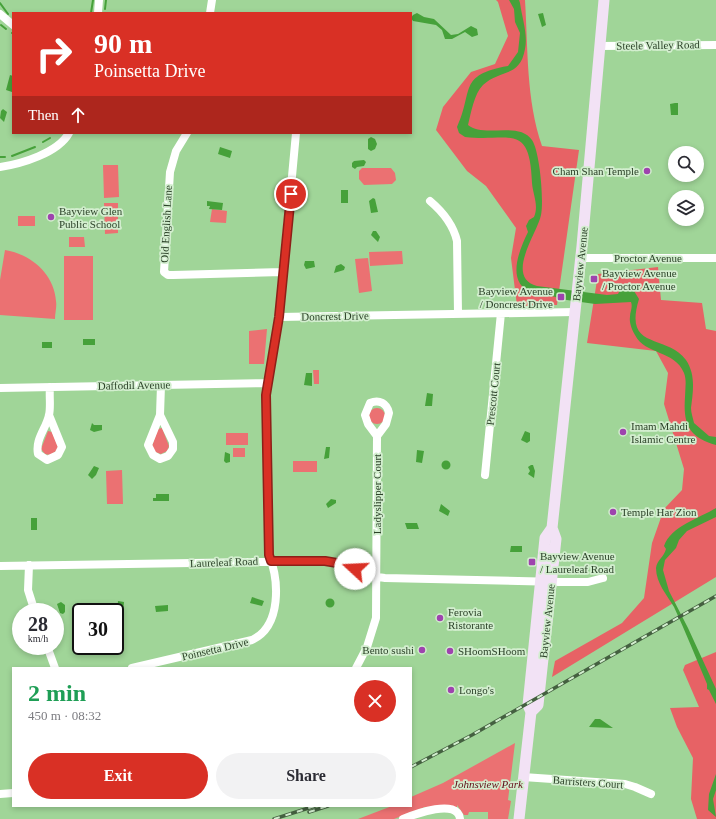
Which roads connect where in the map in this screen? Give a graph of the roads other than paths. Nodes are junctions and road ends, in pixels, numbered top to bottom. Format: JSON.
{"nodes":[{"id":1,"x":99,"y":0,"type":"edge"},
{"id":2,"x":212,"y":0,"type":"edge"},
{"id":3,"x":604,"y":0,"type":"edge"},
{"id":4,"x":98,"y":12,"type":"edge"},
{"id":5,"x":210,"y":12,"type":"edge"},
{"id":6,"x":0,"y":14,"type":"edge"},
{"id":7,"x":12,"y":24,"type":"edge"},
{"id":8,"x":716,"y":45,"type":"edge"},
{"id":9,"x":599,"y":46,"type":"junction"},
{"id":10,"x":68,"y":134,"type":"edge"},
{"id":11,"x":185,"y":134,"type":"edge"},
{"id":12,"x":296,"y":134,"type":"edge"},
{"id":13,"x":0,"y":167,"type":"edge"},
{"id":14,"x":430,"y":200,"type":"dead end"},
{"id":15,"x":580,"y":258,"type":"junction"},
{"id":16,"x":716,"y":258,"type":"edge"},
{"id":17,"x":282,"y":272,"type":"junction"},
{"id":18,"x":575,"y":309,"type":"junction"},
{"id":19,"x":501,"y":312,"type":"junction"},
{"id":20,"x":458,"y":314,"type":"junction"},
{"id":21,"x":279,"y":317,"type":"junction"},
{"id":22,"x":268,"y":383,"type":"junction"},
{"id":23,"x":161,"y":385,"type":"junction"},
{"id":24,"x":50,"y":387,"type":"junction"},
{"id":25,"x":0,"y":388,"type":"edge"},
{"id":26,"x":49,"y":415,"type":"junction"},
{"id":27,"x":160,"y":415,"type":"junction"},
{"id":28,"x":377,"y":436,"type":"dead end"},
{"id":29,"x":485,"y":475,"type":"dead end"},
{"id":30,"x":271,"y":561,"type":"junction"},
{"id":31,"x":29,"y":565,"type":"junction"},
{"id":32,"x":0,"y":566,"type":"edge"},
{"id":33,"x":377,"y":577,"type":"junction"},
{"id":34,"x":603,"y":578,"type":"dead end"},
{"id":35,"x":546,"y":581,"type":"junction"},
{"id":36,"x":32,"y":603,"type":"edge"},
{"id":37,"x":50,"y":655,"type":"edge"},
{"id":38,"x":55,"y":667,"type":"edge"},
{"id":39,"x":136,"y":667,"type":"edge"},
{"id":40,"x":357,"y":667,"type":"edge"},
{"id":41,"x":523,"y":777,"type":"junction"},
{"id":42,"x":12,"y":793,"type":"edge"},
{"id":43,"x":0,"y":794,"type":"edge"},
{"id":44,"x":651,"y":794,"type":"dead end"},
{"id":45,"x":403,"y":819,"type":"edge"},
{"id":46,"x":460,"y":819,"type":"edge"},
{"id":47,"x":519,"y":819,"type":"edge"}],
"edges":[{"from":1,"to":4,"type":"street"},
{"from":2,"to":5,"type":"street"},
{"from":3,"to":9,"type":"main road","name":"Bayview Avenue"},
{"from":6,"to":7,"type":"street"},
{"from":8,"to":9,"type":"street","name":"Steele Valley Road"},
{"from":9,"to":15,"type":"main road","name":"Bayview Avenue"},
{"from":10,"to":13,"type":"street"},
{"from":11,"to":17,"type":"street","name":"Old English Lane"},
{"from":12,"to":17,"type":"street"},
{"from":14,"to":20,"type":"street"},
{"from":15,"to":16,"type":"street","name":"Proctor Avenue"},
{"from":15,"to":18,"type":"main road","name":"Bayview Avenue"},
{"from":17,"to":21,"type":"street"},
{"from":18,"to":19,"type":"street","name":"Doncrest Drive"},
{"from":18,"to":35,"type":"main road","name":"Bayview Avenue"},
{"from":19,"to":20,"type":"street","name":"Doncrest Drive"},
{"from":19,"to":29,"type":"street","name":"Prescott Court"},
{"from":20,"to":21,"type":"street","name":"Doncrest Drive"},
{"from":21,"to":22,"type":"street","name":"Poinsetta Drive"},
{"from":22,"to":23,"type":"street","name":"Daffodil Avenue"},
{"from":22,"to":30,"type":"street","name":"Poinsetta Drive"},
{"from":23,"to":24,"type":"street","name":"Daffodil Avenue"},
{"from":23,"to":27,"type":"street"},
{"from":24,"to":25,"type":"street","name":"Daffodil Avenue"},
{"from":24,"to":26,"type":"street"},
{"from":26,"to":26,"type":"street"},
{"from":27,"to":27,"type":"street"},
{"from":28,"to":33,"type":"street","name":"Ladyslipper Court"},
{"from":30,"to":31,"type":"street","name":"Laureleaf Road"},
{"from":30,"to":33,"type":"street","name":"Laureleaf Road"},
{"from":30,"to":39,"type":"street","name":"Poinsetta Drive"},
{"from":31,"to":32,"type":"street","name":"Laureleaf Road"},
{"from":31,"to":36,"type":"street"},
{"from":33,"to":35,"type":"street","name":"Laureleaf Road"},
{"from":33,"to":40,"type":"street","name":"Ladyslipper Court"},
{"from":34,"to":35,"type":"street","name":"Laureleaf Road"},
{"from":35,"to":41,"type":"main road","name":"Bayview Avenue"},
{"from":37,"to":38,"type":"street"},
{"from":41,"to":44,"type":"street","name":"Barristers Court"},
{"from":41,"to":47,"type":"main road","name":"Bayview Avenue"},
{"from":42,"to":43,"type":"street"},
{"from":45,"to":46,"type":"street"}]}
